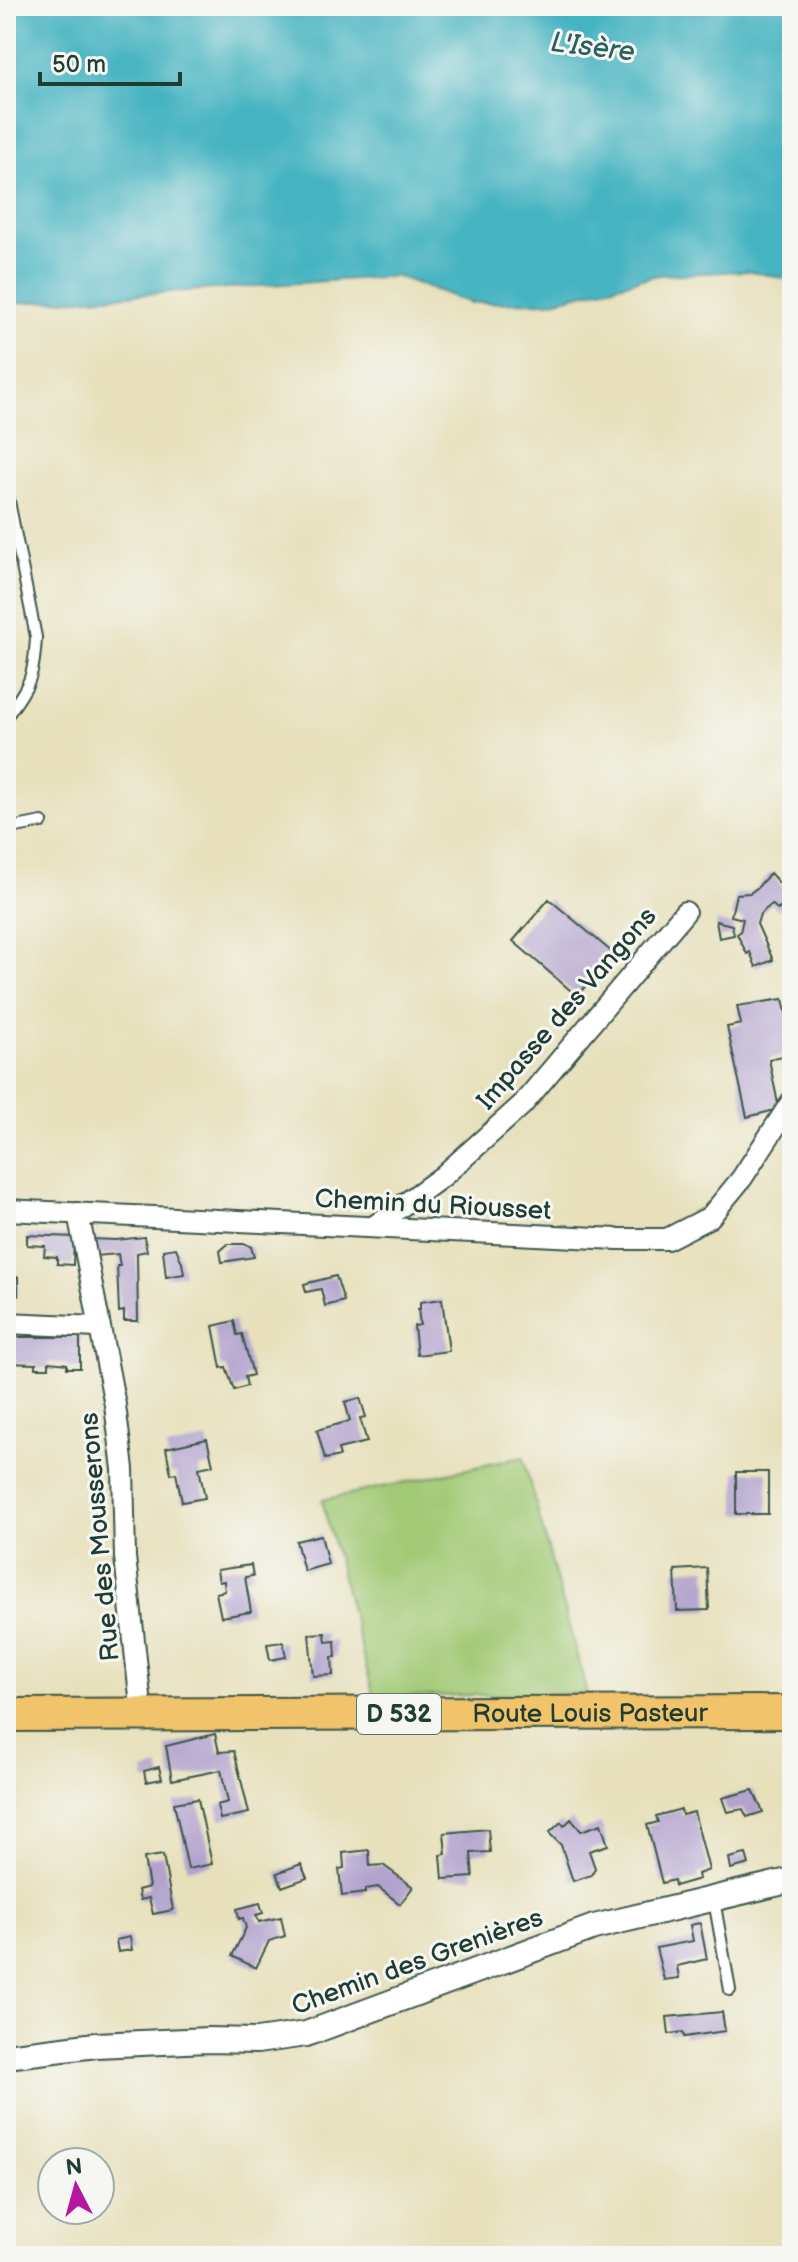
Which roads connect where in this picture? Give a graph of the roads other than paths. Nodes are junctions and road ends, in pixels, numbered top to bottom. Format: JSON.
{"nodes":[{"id":1,"x":6,"y":486,"type":"edge"},
{"id":2,"x":6,"y":717,"type":"edge"},
{"id":3,"x":42,"y":822,"type":"dead end"},
{"id":4,"x":6,"y":829,"type":"edge"},
{"id":5,"x":685,"y":912,"type":"dead end"},
{"id":6,"x":792,"y":1101,"type":"edge"},
{"id":7,"x":6,"y":1210,"type":"edge"},
{"id":8,"x":78,"y":1213,"type":"junction"},
{"id":9,"x":373,"y":1227,"type":"junction"},
{"id":10,"x":6,"y":1323,"type":"edge"},
{"id":11,"x":99,"y":1327,"type":"junction"},
{"id":12,"x":792,"y":1712,"type":"edge"},
{"id":13,"x":6,"y":1715,"type":"edge"},
{"id":14,"x":142,"y":1715,"type":"junction"},
{"id":15,"x":792,"y":1880,"type":"edge"},
{"id":16,"x":714,"y":1898,"type":"junction"},
{"id":17,"x":730,"y":1990,"type":"dead end"},
{"id":18,"x":6,"y":2056,"type":"edge"}],
"edges":[{"from":1,"to":2,"type":"lane"},
{"from":3,"to":4,"type":"lane"},
{"from":5,"to":9,"type":"street","name":"Impasse des Vangons"},
{"from":6,"to":9,"type":"street","name":"Chemin du Riousset"},
{"from":7,"to":8,"type":"street","name":"Chemin du Riousset"},
{"from":8,"to":9,"type":"street","name":"Chemin du Riousset"},
{"from":8,"to":11,"type":"street","name":"Rue des Mousserons"},
{"from":10,"to":11,"type":"street"},
{"from":11,"to":14,"type":"street","name":"Rue des Mousserons"},
{"from":12,"to":14,"type":"main road","name":"Route Louis Pasteur","number":"D 532"},
{"from":13,"to":14,"type":"main road","name":"Route Louis Pasteur","number":"D 532"},
{"from":15,"to":16,"type":"street","name":"Chemin des Grenières"},
{"from":16,"to":17,"type":"lane"},
{"from":16,"to":18,"type":"street","name":"Chemin des Grenières"}]}
